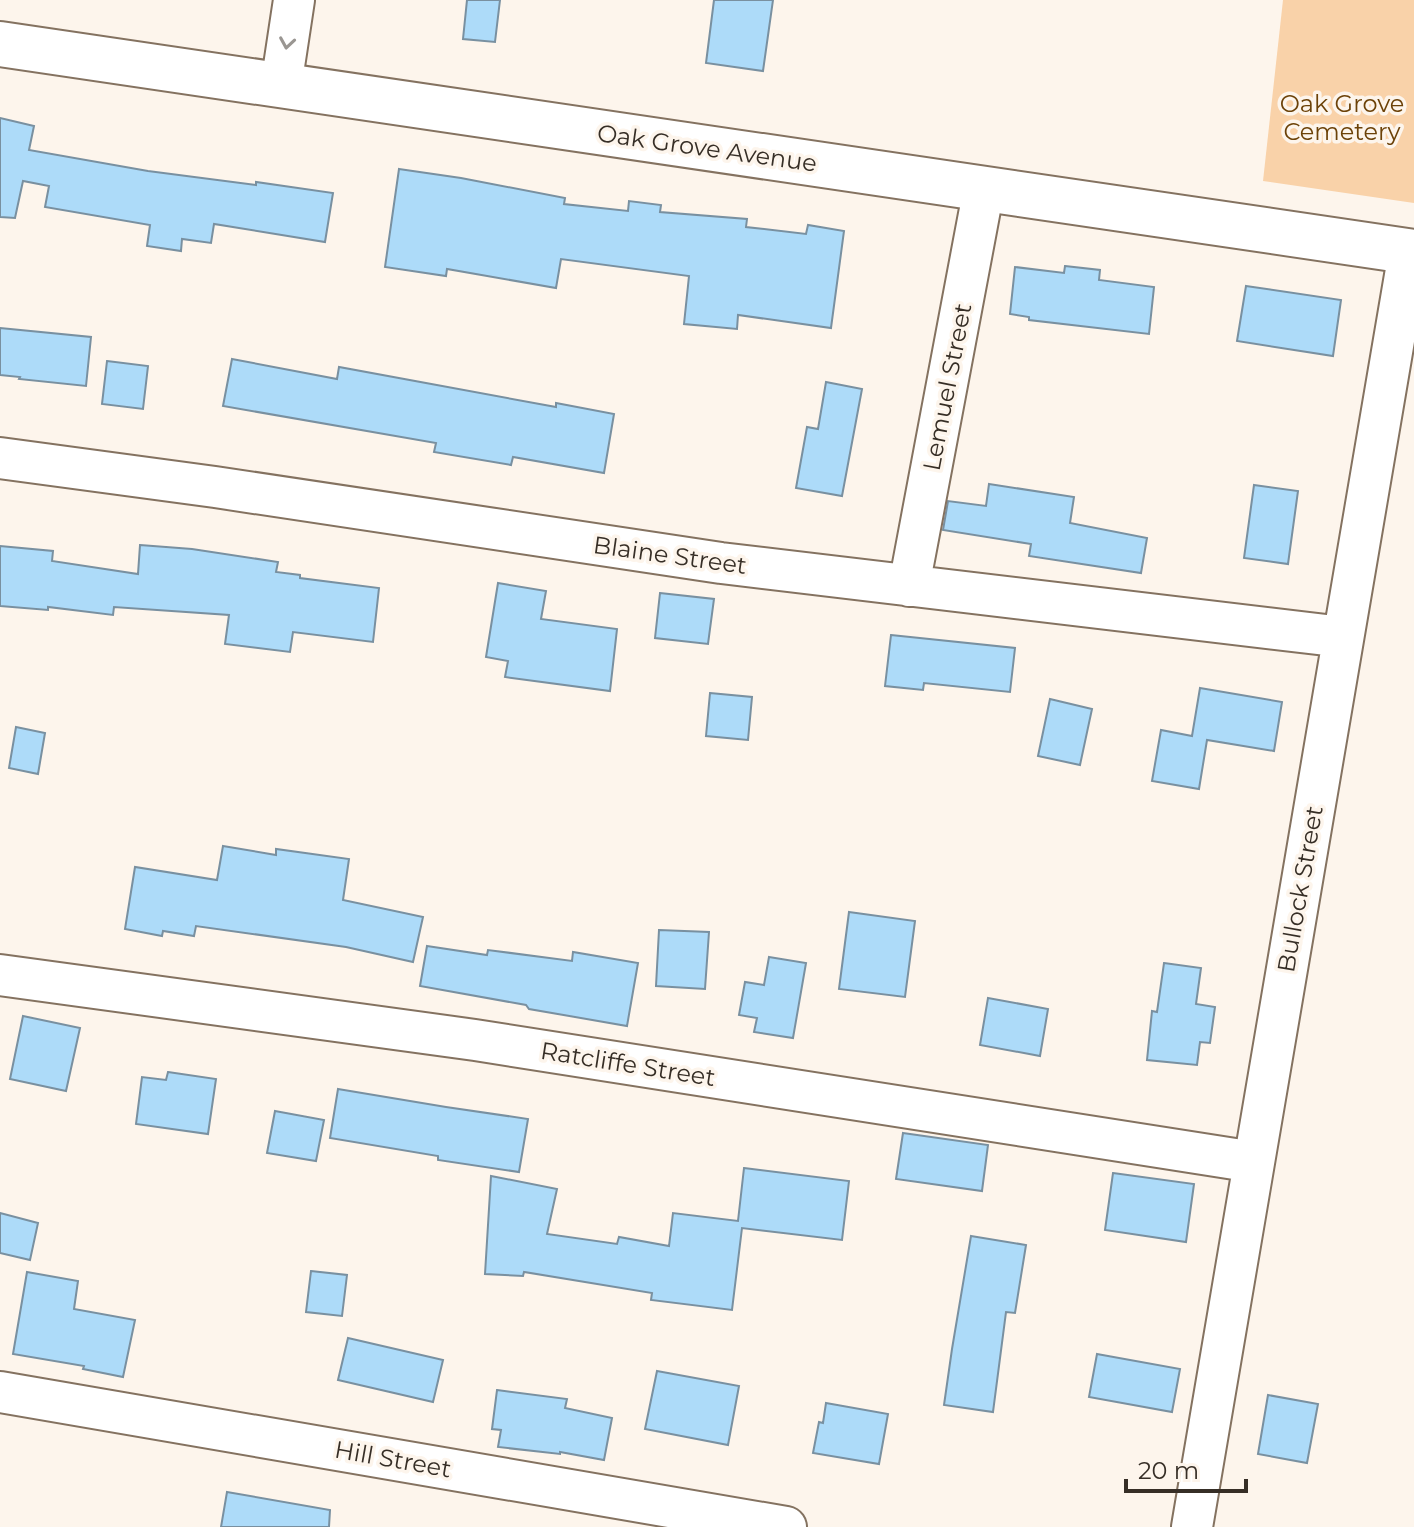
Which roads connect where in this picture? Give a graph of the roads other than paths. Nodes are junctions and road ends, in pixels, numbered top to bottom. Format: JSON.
{"nodes":[{"id":1,"x":294,"y":0,"type":"edge"},
{"id":2,"x":0,"y":44,"type":"edge"},
{"id":3,"x":281,"y":86,"type":"junction"},
{"id":4,"x":984,"y":188,"type":"junction"},
{"id":5,"x":1411,"y":252,"type":"edge"},
{"id":6,"x":0,"y":458,"type":"edge"},
{"id":7,"x":909,"y":586,"type":"junction"},
{"id":8,"x":1343,"y":637,"type":"junction"},
{"id":9,"x":0,"y":975,"type":"edge"},
{"id":10,"x":1254,"y":1162,"type":"junction"},
{"id":11,"x":0,"y":1392,"type":"edge"},
{"id":12,"x":786,"y":1527,"type":"edge"},
{"id":13,"x":1192,"y":1527,"type":"edge"}],
"edges":[{"from":1,"to":3,"type":"street","one_way":true},
{"from":2,"to":3,"type":"street","name":"Oak Grove Avenue"},
{"from":3,"to":4,"type":"street","name":"Oak Grove Avenue"},
{"from":4,"to":5,"type":"street","name":"Oak Grove Avenue"},
{"from":4,"to":7,"type":"street","name":"Lemuel Street"},
{"from":5,"to":8,"type":"street","name":"Bullock Street"},
{"from":6,"to":7,"type":"street","name":"Blaine Street"},
{"from":7,"to":8,"type":"street","name":"Blaine Street"},
{"from":8,"to":10,"type":"street","name":"Bullock Street"},
{"from":9,"to":10,"type":"street","name":"Ratcliffe Street"},
{"from":10,"to":13,"type":"street","name":"Bullock Street"},
{"from":11,"to":12,"type":"street","name":"Hill Street"}]}
